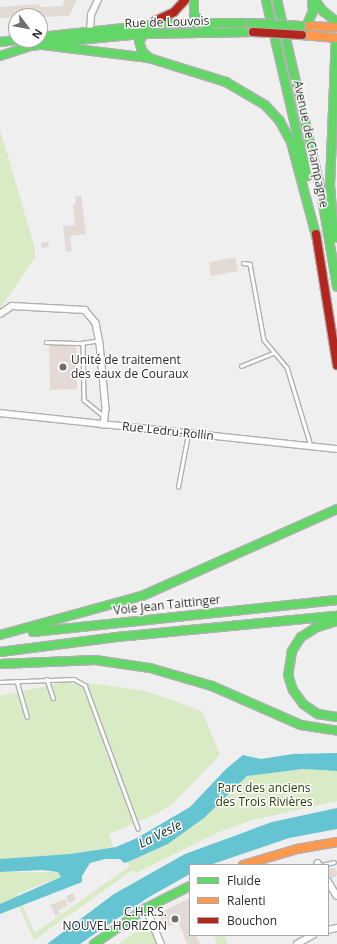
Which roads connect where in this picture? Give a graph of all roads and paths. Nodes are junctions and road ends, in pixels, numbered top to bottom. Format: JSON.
{"nodes":[{"id":1,"x":98,"y":0,"type":"edge"},
{"id":2,"x":185,"y":0,"type":"edge"},
{"id":3,"x":194,"y":0,"type":"edge"},
{"id":4,"x":266,"y":0,"type":"edge"},
{"id":5,"x":277,"y":0,"type":"edge"},
{"id":6,"x":312,"y":0,"type":"edge"},
{"id":7,"x":315,"y":0,"type":"edge"},
{"id":8,"x":199,"y":21,"type":"junction"},
{"id":9,"x":337,"y":22,"type":"edge"},
{"id":10,"x":171,"y":23,"type":"junction"},
{"id":11,"x":304,"y":26,"type":"junction"},
{"id":12,"x":324,"y":26,"type":"junction"},
{"id":13,"x":337,"y":27,"type":"edge"},
{"id":14,"x":94,"y":31,"type":"junction"},
{"id":15,"x":212,"y":33,"type":"junction"},
{"id":16,"x":142,"y":34,"type":"junction"},
{"id":17,"x":302,"y":35,"type":"junction"},
{"id":18,"x":48,"y":36,"type":"edge"},
{"id":19,"x":337,"y":38,"type":"edge"},
{"id":20,"x":48,"y":44,"type":"edge"},
{"id":21,"x":48,"y":46,"type":"edge"},
{"id":22,"x":31,"y":48,"type":"edge"},
{"id":23,"x":0,"y":56,"type":"edge"},
{"id":24,"x":149,"y":58,"type":"junction"},
{"id":25,"x":337,"y":93,"type":"edge"},
{"id":26,"x":334,"y":107,"type":"junction"},
{"id":27,"x":317,"y":239,"type":"junction"},
{"id":28,"x":337,"y":255,"type":"edge"},
{"id":29,"x":243,"y":263,"type":"dead end"},
{"id":30,"x":337,"y":287,"type":"edge"},
{"id":31,"x":0,"y":314,"type":"edge"},
{"id":32,"x":99,"y":341,"type":"junction"},
{"id":33,"x":46,"y":342,"type":"dead end"},
{"id":34,"x":83,"y":343,"type":"junction"},
{"id":35,"x":273,"y":353,"type":"junction"},
{"id":36,"x":337,"y":365,"type":"edge"},
{"id":37,"x":241,"y":366,"type":"dead end"},
{"id":38,"x":0,"y":413,"type":"edge"},
{"id":39,"x":105,"y":417,"type":"junction"},
{"id":40,"x":104,"y":425,"type":"junction"},
{"id":41,"x":188,"y":433,"type":"junction"},
{"id":42,"x":311,"y":446,"type":"junction"},
{"id":43,"x":337,"y":449,"type":"edge"},
{"id":44,"x":178,"y":487,"type":"dead end"},
{"id":45,"x":337,"y":501,"type":"edge"},
{"id":46,"x":337,"y":509,"type":"edge"},
{"id":47,"x":317,"y":518,"type":"junction"},
{"id":48,"x":337,"y":600,"type":"edge"},
{"id":49,"x":337,"y":616,"type":"edge"},
{"id":50,"x":337,"y":621,"type":"edge"},
{"id":51,"x":0,"y":636,"type":"edge"},
{"id":52,"x":0,"y":652,"type":"edge"},
{"id":53,"x":0,"y":664,"type":"edge"},
{"id":54,"x":47,"y":679,"type":"junction"},
{"id":55,"x":17,"y":681,"type":"junction"},
{"id":56,"x":0,"y":682,"type":"edge"},
{"id":57,"x":53,"y":698,"type":"dead end"},
{"id":58,"x":27,"y":717,"type":"dead end"},
{"id":59,"x":337,"y":717,"type":"edge"},
{"id":60,"x":337,"y":731,"type":"edge"},
{"id":61,"x":138,"y":828,"type":"dead end"},
{"id":62,"x":337,"y":842,"type":"edge"},
{"id":63,"x":334,"y":862,"type":"dead end"},
{"id":64,"x":246,"y":864,"type":"edge"},
{"id":65,"x":320,"y":864,"type":"edge"},
{"id":66,"x":329,"y":883,"type":"edge"},
{"id":67,"x":189,"y":886,"type":"edge"},
{"id":68,"x":337,"y":896,"type":"edge"},
{"id":69,"x":146,"y":908,"type":"junction"},
{"id":70,"x":311,"y":936,"type":"edge"},
{"id":71,"x":94,"y":944,"type":"edge"},
{"id":72,"x":161,"y":944,"type":"edge"},
{"id":73,"x":296,"y":944,"type":"edge"}],
"edges":[{"from":1,"to":14,"type":"street"},
{"from":2,"to":14,"type":"main road"},
{"from":3,"to":8,"type":"main road"},
{"from":4,"to":27,"type":"main road","name":"Avenue de Champagne"},
{"from":5,"to":30,"type":"main road","name":"Avenue de Champagne"},
{"from":6,"to":11,"type":"main road"},
{"from":7,"to":9,"type":"main road"},
{"from":8,"to":10,"type":"main road","name":"Rue de Louvois"},
{"from":8,"to":11,"type":"main road","name":"Rue de Louvois","bridge":true},
{"from":8,"to":15,"type":"main road"},
{"from":10,"to":14,"type":"main road","name":"Rue de Louvois"},
{"from":10,"to":16,"type":"main road"},
{"from":11,"to":12,"type":"main road","name":"Rue de Louvois"},
{"from":11,"to":17,"type":"main road"},
{"from":12,"to":13,"type":"main road","name":"Rue de Louvois"},
{"from":12,"to":19,"type":"main road"},
{"from":14,"to":18,"type":"main road","name":"Rue de Louvois"},
{"from":15,"to":16,"type":"main road","name":"Rue de Louvois"},
{"from":15,"to":17,"type":"main road","name":"Rue de Louvois","bridge":true},
{"from":16,"to":20,"type":"main road","name":"Rue de Louvois"},
{"from":16,"to":24,"type":"main road"},
{"from":17,"to":19,"type":"main road","name":"Rue de Louvois"},
{"from":19,"to":26,"type":"main road"},
{"from":21,"to":24,"type":"main road"},
{"from":22,"to":23,"type":"main road","name":"Rue de Louvois"},
{"from":24,"to":27,"type":"main road"},
{"from":25,"to":26,"type":"main road"},
{"from":26,"to":28,"type":"main road"},
{"from":27,"to":36,"type":"main road","name":"Avenue de Champagne"},
{"from":29,"to":35,"type":"lane"},
{"from":31,"to":32,"type":"street"},
{"from":32,"to":34,"type":"lane"},
{"from":32,"to":39,"type":"street"},
{"from":33,"to":34,"type":"lane"},
{"from":34,"to":39,"type":"lane"},
{"from":35,"to":37,"type":"lane"},
{"from":35,"to":42,"type":"lane"},
{"from":38,"to":40,"type":"street","name":"Rue Ledru-Rollin"},
{"from":39,"to":40,"type":"street"},
{"from":40,"to":41,"type":"street","name":"Rue Ledru-Rollin"},
{"from":41,"to":42,"type":"street","name":"Rue Ledru-Rollin"},
{"from":41,"to":44,"type":"lane"},
{"from":42,"to":43,"type":"street","name":"Rue Ledru-Rollin"},
{"from":45,"to":47,"type":"main road"},
{"from":46,"to":47,"type":"main road"},
{"from":47,"to":51,"type":"main road"},
{"from":48,"to":51,"type":"main road","name":"Voie Jean Taittinger"},
{"from":49,"to":52,"type":"main road"},
{"from":50,"to":59,"type":"main road"},
{"from":53,"to":60,"type":"main road"},
{"from":54,"to":55,"type":"lane"},
{"from":54,"to":57,"type":"lane"},
{"from":54,"to":61,"type":"lane"},
{"from":55,"to":56,"type":"lane"},
{"from":55,"to":58,"type":"lane"},
{"from":62,"to":64,"type":"main road"},
{"from":63,"to":65,"type":"lane"},
{"from":66,"to":68,"type":"street"},
{"from":67,"to":69,"type":"main road"},
{"from":69,"to":71,"type":"main road"},
{"from":69,"to":72,"type":"street"},
{"from":70,"to":73,"type":"street"}]}
